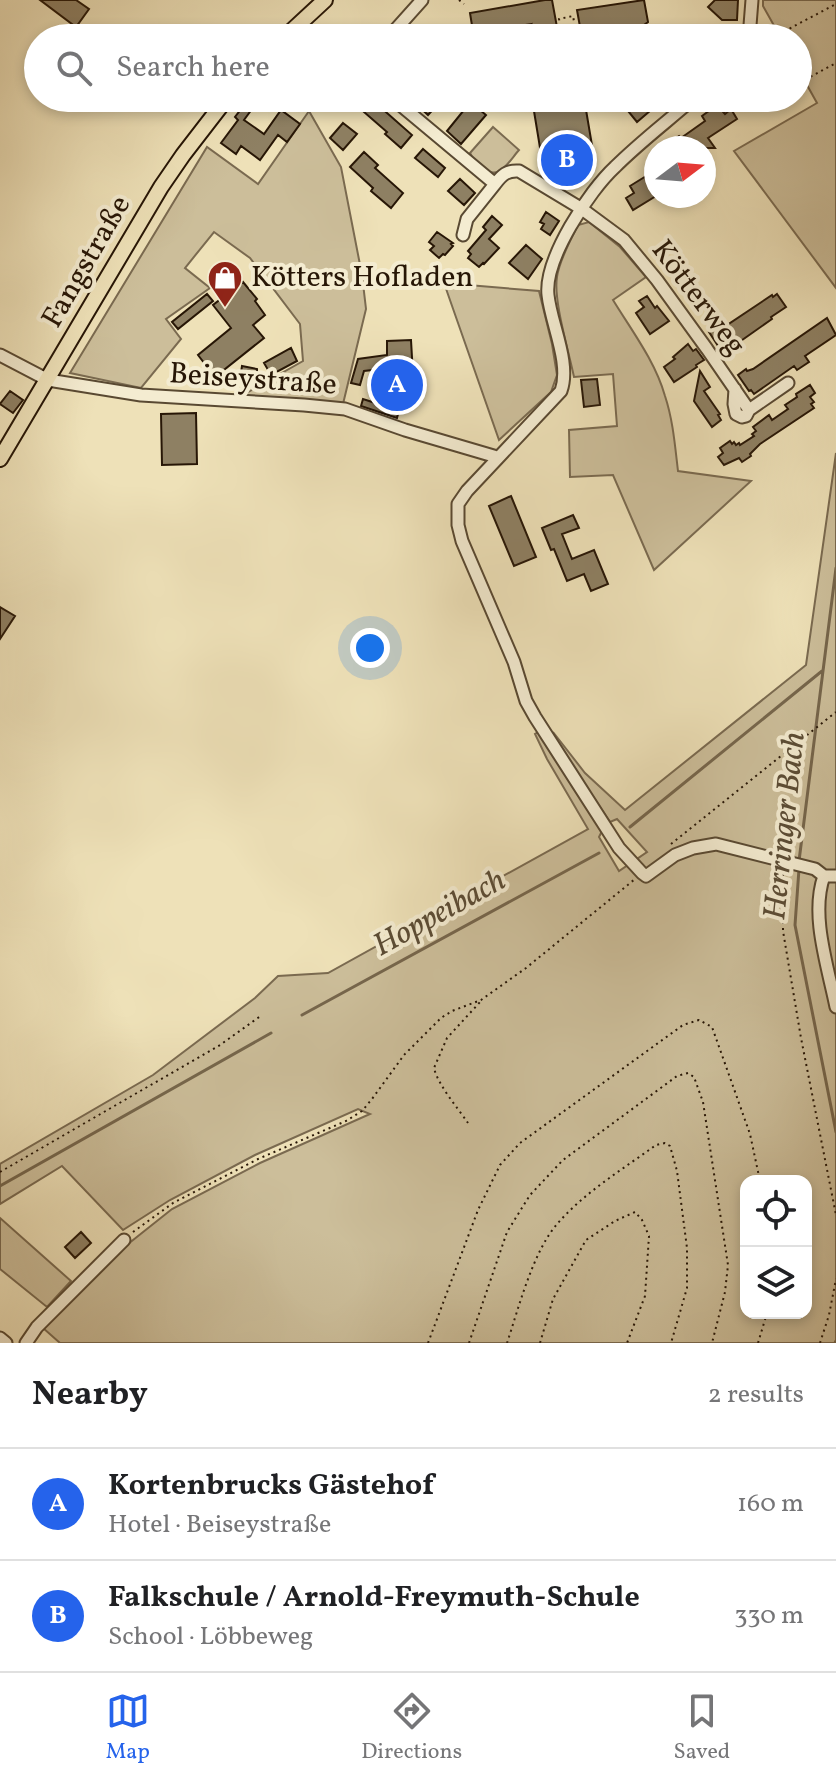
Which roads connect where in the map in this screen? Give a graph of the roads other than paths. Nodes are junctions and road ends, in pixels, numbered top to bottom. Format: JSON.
{"nodes":[{"id":1,"x":325,"y":0,"type":"edge"},
{"id":2,"x":422,"y":0,"type":"edge"},
{"id":3,"x":752,"y":0,"type":"edge"},
{"id":4,"x":299,"y":24,"type":"edge"},
{"id":5,"x":401,"y":24,"type":"edge"},
{"id":6,"x":750,"y":24,"type":"edge"},
{"id":7,"x":217,"y":112,"type":"edge"},
{"id":8,"x":409,"y":112,"type":"edge"},
{"id":9,"x":678,"y":112,"type":"edge"},
{"id":10,"x":495,"y":184,"type":"junction"},
{"id":11,"x":582,"y":209,"type":"junction"},
{"id":12,"x":463,"y":235,"type":"dead end"},
{"id":13,"x":0,"y":355,"type":"edge"},
{"id":14,"x":48,"y":380,"type":"junction"},
{"id":15,"x":788,"y":383,"type":"dead end"},
{"id":16,"x":497,"y":457,"type":"junction"},
{"id":17,"x":0,"y":459,"type":"edge"},
{"id":18,"x":825,"y":873,"type":"edge"},
{"id":19,"x":836,"y":1007,"type":"edge"},
{"id":20,"x":124,"y":1240,"type":"road end"},
{"id":21,"x":0,"y":1338,"type":"edge"},
{"id":22,"x":6,"y":1343,"type":"edge"},
{"id":23,"x":26,"y":1343,"type":"edge"}],
"edges":[{"from":1,"to":4,"type":"main road"},
{"from":2,"to":5,"type":"street"},
{"from":3,"to":6,"type":"street"},
{"from":7,"to":14,"type":"main road","name":"Fangstraße"},
{"from":8,"to":10,"type":"street"},
{"from":9,"to":11,"type":"street"},
{"from":10,"to":11,"type":"street","name":"Kötterweg"},
{"from":10,"to":12,"type":"street"},
{"from":11,"to":15,"type":"street","name":"Kötterweg"},
{"from":11,"to":16,"type":"street"},
{"from":13,"to":14,"type":"street","name":"Beiseystraße"},
{"from":14,"to":16,"type":"street","name":"Beiseystraße"},
{"from":14,"to":17,"type":"main road","name":"Fangstraße"},
{"from":16,"to":18,"type":"street"},
{"from":18,"to":19,"type":"street"},
{"from":20,"to":23,"type":"street"},
{"from":21,"to":22,"type":"street"}]}
